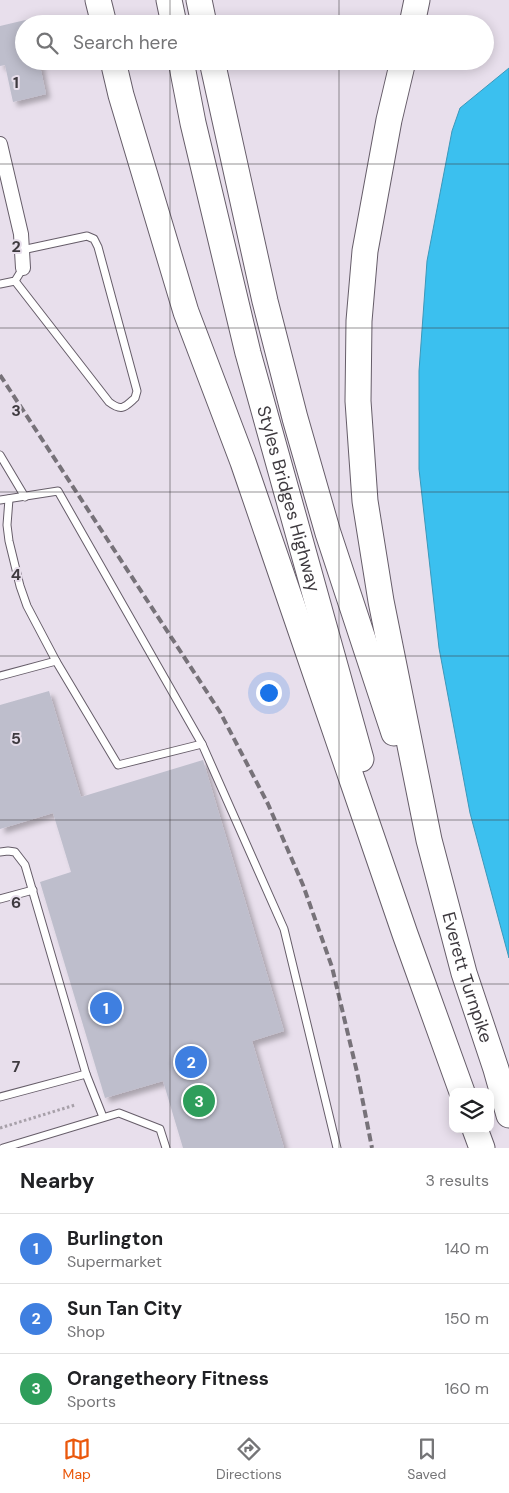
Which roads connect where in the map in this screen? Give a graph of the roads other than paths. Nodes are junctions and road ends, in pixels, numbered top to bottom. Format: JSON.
{"nodes":[{"id":1,"x":98,"y":0,"type":"edge"},
{"id":2,"x":169,"y":0,"type":"edge"},
{"id":3,"x":200,"y":0,"type":"edge"},
{"id":4,"x":417,"y":0,"type":"edge"},
{"id":5,"x":102,"y":15,"type":"edge"},
{"id":6,"x":172,"y":15,"type":"edge"},
{"id":7,"x":202,"y":15,"type":"edge"},
{"id":8,"x":414,"y":15,"type":"edge"},
{"id":9,"x":115,"y":70,"type":"edge"},
{"id":10,"x":183,"y":70,"type":"edge"},
{"id":11,"x":214,"y":70,"type":"edge"},
{"id":12,"x":401,"y":70,"type":"edge"},
{"id":13,"x":0,"y":144,"type":"edge"},
{"id":14,"x":22,"y":250,"type":"junction"},
{"id":15,"x":23,"y":268,"type":"joint"},
{"id":16,"x":15,"y":281,"type":"junction"},
{"id":17,"x":0,"y":284,"type":"edge"},
{"id":18,"x":0,"y":455,"type":"edge"},
{"id":19,"x":24,"y":497,"type":"junction"},
{"id":20,"x":9,"y":499,"type":"junction"},
{"id":21,"x":0,"y":500,"type":"edge"},
{"id":22,"x":56,"y":661,"type":"junction"},
{"id":23,"x":0,"y":676,"type":"edge"},
{"id":24,"x":202,"y":744,"type":"junction"},
{"id":25,"x":429,"y":840,"type":"junction"},
{"id":26,"x":0,"y":852,"type":"edge"},
{"id":27,"x":33,"y":890,"type":"junction"},
{"id":28,"x":0,"y":899,"type":"edge"},
{"id":29,"x":405,"y":934,"type":"junction"},
{"id":30,"x":86,"y":1074,"type":"junction"},
{"id":31,"x":461,"y":1088,"type":"edge"},
{"id":32,"x":0,"y":1097,"type":"edge"},
{"id":33,"x":509,"y":1115,"type":"edge"},
{"id":34,"x":103,"y":1117,"type":"junction"},
{"id":35,"x":476,"y":1133,"type":"edge"},
{"id":36,"x":3,"y":1148,"type":"edge"},
{"id":37,"x":164,"y":1148,"type":"edge"},
{"id":38,"x":337,"y":1148,"type":"edge"},
{"id":39,"x":482,"y":1148,"type":"edge"}],
"edges":[{"from":1,"to":5,"type":"highway"},
{"from":2,"to":6,"type":"highway"},
{"from":3,"to":7,"type":"highway"},
{"from":4,"to":8,"type":"highway"},
{"from":9,"to":29,"type":"highway"},
{"from":10,"to":29,"type":"highway","name":"Styles Bridges Highway"},
{"from":11,"to":25,"type":"highway","name":"Styles Bridges Highway"},
{"from":12,"to":25,"type":"highway"},
{"from":13,"to":14,"type":"street"},
{"from":14,"to":15,"type":"street"},
{"from":14,"to":16,"type":"lane"},
{"from":15,"to":16,"type":"lane"},
{"from":16,"to":17,"type":"lane"},
{"from":18,"to":19,"type":"lane"},
{"from":19,"to":20,"type":"lane"},
{"from":19,"to":24,"type":"lane"},
{"from":20,"to":21,"type":"lane"},
{"from":20,"to":22,"type":"lane"},
{"from":22,"to":23,"type":"lane"},
{"from":22,"to":24,"type":"lane"},
{"from":24,"to":38,"type":"lane"},
{"from":25,"to":33,"type":"highway","name":"Everett Turnpike"},
{"from":26,"to":27,"type":"lane"},
{"from":27,"to":28,"type":"lane"},
{"from":27,"to":30,"type":"lane"},
{"from":29,"to":31,"type":"highway"},
{"from":30,"to":32,"type":"lane"},
{"from":30,"to":34,"type":"lane"},
{"from":34,"to":36,"type":"lane"},
{"from":34,"to":37,"type":"lane"},
{"from":35,"to":39,"type":"highway"}]}
